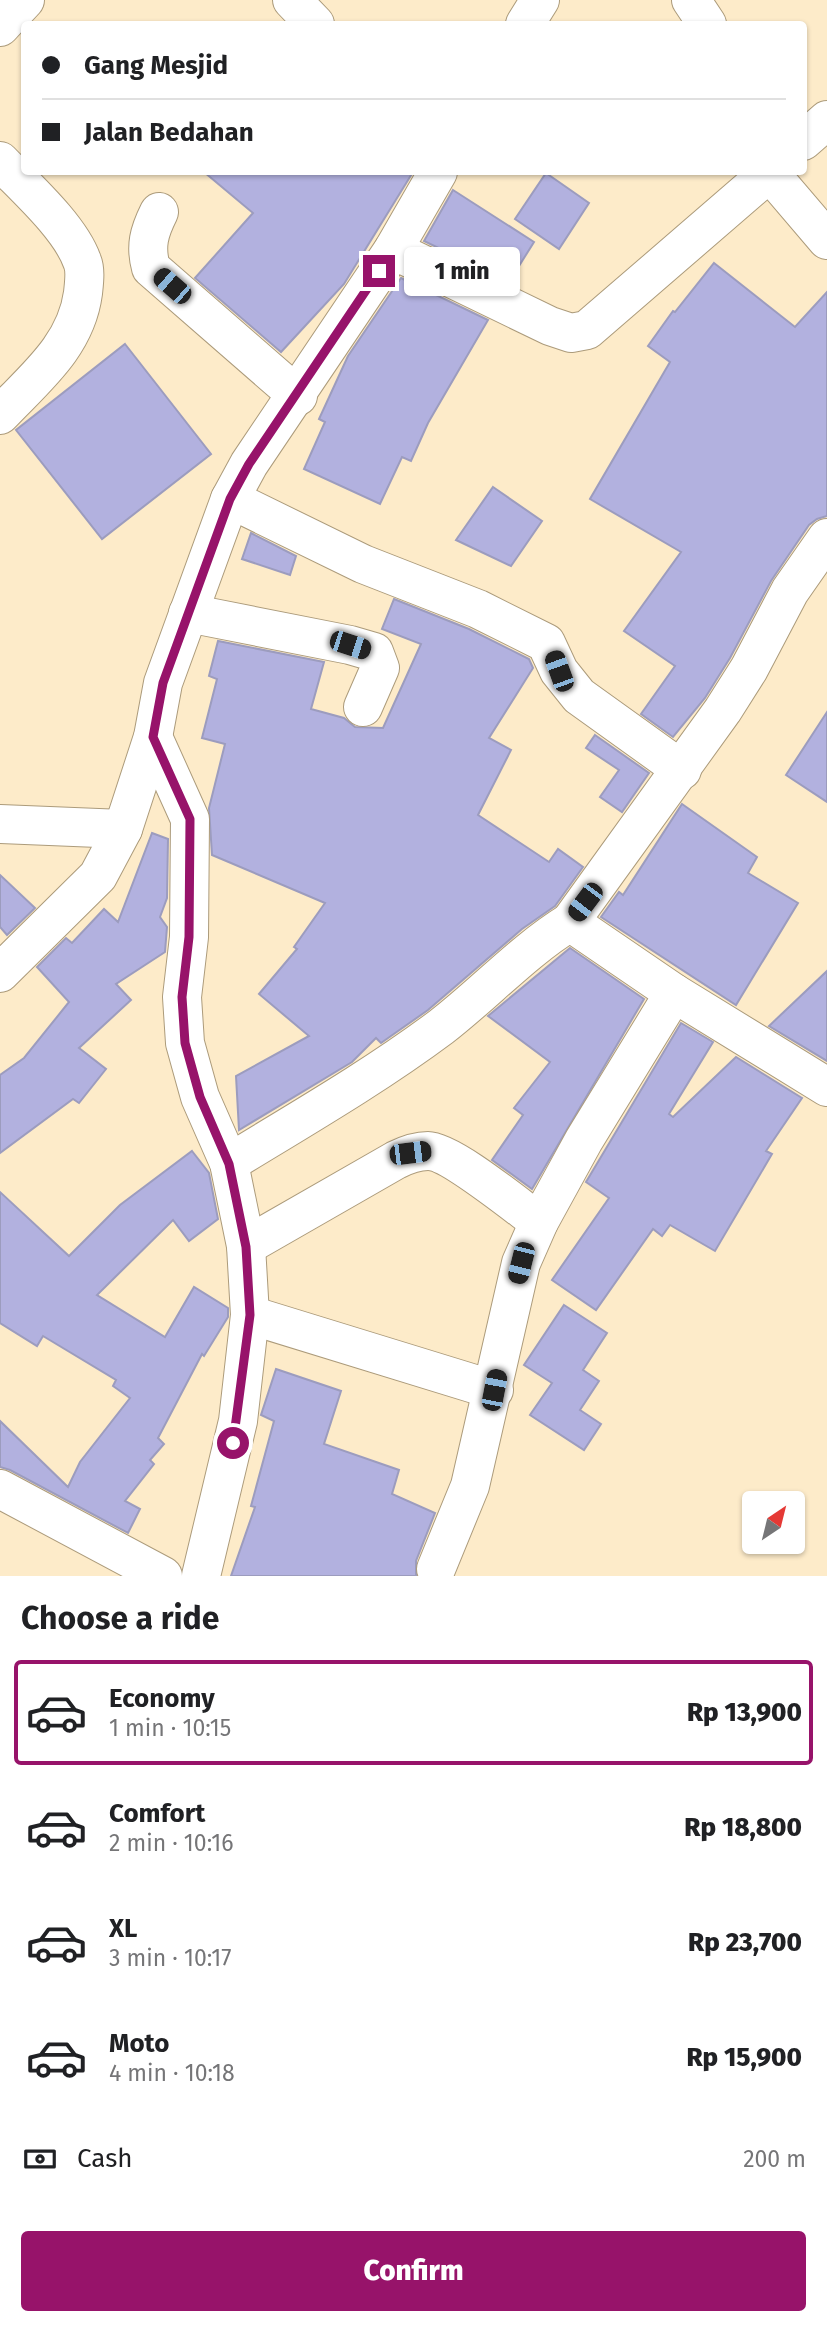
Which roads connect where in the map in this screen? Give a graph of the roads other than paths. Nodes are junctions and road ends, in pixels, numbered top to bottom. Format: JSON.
{"nodes":[{"id":1,"x":25,"y":0,"type":"edge"},
{"id":2,"x":292,"y":0,"type":"edge"},
{"id":3,"x":540,"y":0,"type":"edge"},
{"id":4,"x":691,"y":0,"type":"edge"},
{"id":5,"x":312,"y":21,"type":"edge"},
{"id":6,"x":527,"y":21,"type":"edge"},
{"id":7,"x":705,"y":21,"type":"edge"},
{"id":8,"x":0,"y":27,"type":"edge"},
{"id":9,"x":827,"y":120,"type":"edge"},
{"id":10,"x":807,"y":138,"type":"edge"},
{"id":11,"x":0,"y":161,"type":"edge"},
{"id":12,"x":436,"y":175,"type":"edge"},
{"id":13,"x":766,"y":175,"type":"edge"},
{"id":14,"x":772,"y":175,"type":"edge"},
{"id":15,"x":159,"y":212,"type":"dead end"},
{"id":16,"x":827,"y":240,"type":"edge"},
{"id":17,"x":393,"y":250,"type":"junction"},
{"id":18,"x":298,"y":396,"type":"junction"},
{"id":19,"x":0,"y":415,"type":"edge"},
{"id":20,"x":230,"y":499,"type":"junction"},
{"id":21,"x":827,"y":538,"type":"edge"},
{"id":22,"x":187,"y":613,"type":"junction"},
{"id":23,"x":363,"y":707,"type":"dead end"},
{"id":24,"x":153,"y":737,"type":"junction"},
{"id":25,"x":682,"y":770,"type":"junction"},
{"id":26,"x":0,"y":824,"type":"edge"},
{"id":27,"x":123,"y":828,"type":"junction"},
{"id":28,"x":570,"y":922,"type":"junction"},
{"id":29,"x":0,"y":973,"type":"edge"},
{"id":30,"x":674,"y":993,"type":"junction"},
{"id":31,"x":827,"y":1087,"type":"edge"},
{"id":32,"x":229,"y":1164,"type":"junction"},
{"id":33,"x":539,"y":1222,"type":"junction"},
{"id":34,"x":246,"y":1247,"type":"junction"},
{"id":35,"x":250,"y":1315,"type":"junction"},
{"id":36,"x":494,"y":1390,"type":"junction"},
{"id":37,"x":0,"y":1489,"type":"edge"},
{"id":38,"x":436,"y":1569,"type":"dead end"},
{"id":39,"x":163,"y":1576,"type":"edge"},
{"id":40,"x":201,"y":1576,"type":"edge"}],
"edges":[{"from":1,"to":8,"type":"street"},
{"from":2,"to":5,"type":"street"},
{"from":3,"to":6,"type":"street"},
{"from":4,"to":7,"type":"street"},
{"from":9,"to":10,"type":"street"},
{"from":11,"to":19,"type":"street"},
{"from":12,"to":17,"type":"street"},
{"from":13,"to":17,"type":"street"},
{"from":14,"to":16,"type":"street"},
{"from":15,"to":18,"type":"street"},
{"from":17,"to":18,"type":"street"},
{"from":18,"to":20,"type":"street"},
{"from":20,"to":22,"type":"street"},
{"from":20,"to":25,"type":"street"},
{"from":21,"to":25,"type":"street"},
{"from":22,"to":23,"type":"street"},
{"from":22,"to":24,"type":"street"},
{"from":24,"to":27,"type":"street"},
{"from":24,"to":32,"type":"street"},
{"from":25,"to":28,"type":"street"},
{"from":26,"to":27,"type":"street"},
{"from":27,"to":29,"type":"street"},
{"from":28,"to":30,"type":"street"},
{"from":28,"to":32,"type":"street"},
{"from":30,"to":31,"type":"street"},
{"from":30,"to":33,"type":"street"},
{"from":32,"to":34,"type":"street"},
{"from":33,"to":34,"type":"street"},
{"from":33,"to":36,"type":"street"},
{"from":34,"to":35,"type":"street"},
{"from":35,"to":36,"type":"street"},
{"from":35,"to":40,"type":"street"},
{"from":36,"to":38,"type":"street"},
{"from":37,"to":39,"type":"street"}]}
